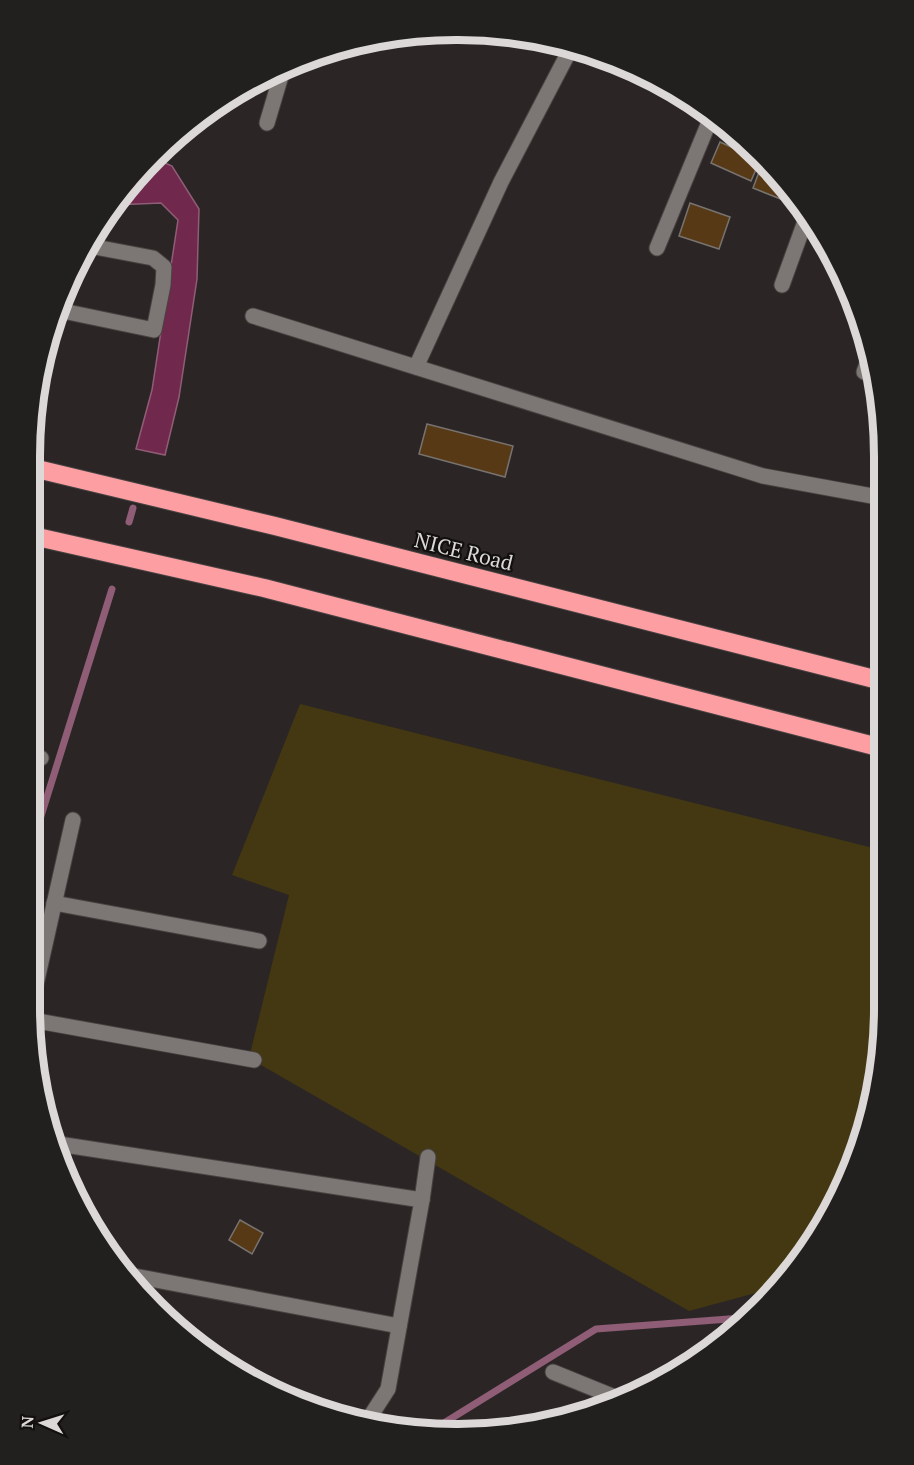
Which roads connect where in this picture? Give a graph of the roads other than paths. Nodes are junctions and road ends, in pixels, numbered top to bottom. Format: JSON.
{"nodes":[{"id":1,"x":567,"y":56,"type":"edge"},
{"id":2,"x":281,"y":80,"type":"edge"},
{"id":3,"x":267,"y":123,"type":"dead end"},
{"id":4,"x":708,"y":125,"type":"edge"},
{"id":5,"x":803,"y":226,"type":"edge"},
{"id":6,"x":97,"y":247,"type":"edge"},
{"id":7,"x":657,"y":248,"type":"dead end"},
{"id":8,"x":782,"y":285,"type":"dead end"},
{"id":9,"x":67,"y":312,"type":"edge"},
{"id":10,"x":253,"y":316,"type":"dead end"},
{"id":11,"x":416,"y":367,"type":"junction"},
{"id":12,"x":40,"y":470,"type":"edge"},
{"id":13,"x":874,"y":496,"type":"edge"},
{"id":14,"x":40,"y":538,"type":"edge"},
{"id":15,"x":874,"y":679,"type":"edge"},
{"id":16,"x":874,"y":746,"type":"edge"},
{"id":17,"x":72,"y":820,"type":"dead end"},
{"id":18,"x":54,"y":903,"type":"junction"},
{"id":19,"x":259,"y":941,"type":"dead end"},
{"id":20,"x":40,"y":966,"type":"edge"},
{"id":21,"x":41,"y":1022,"type":"edge"},
{"id":22,"x":254,"y":1060,"type":"dead end"},
{"id":23,"x":64,"y":1145,"type":"edge"},
{"id":24,"x":428,"y":1157,"type":"dead end"},
{"id":25,"x":422,"y":1200,"type":"junction"},
{"id":26,"x":139,"y":1277,"type":"edge"},
{"id":27,"x":399,"y":1326,"type":"junction"},
{"id":28,"x":553,"y":1372,"type":"dead end"},
{"id":29,"x":610,"y":1395,"type":"edge"},
{"id":30,"x":371,"y":1415,"type":"edge"}],
"edges":[{"from":1,"to":11,"type":"street"},
{"from":2,"to":3,"type":"street"},
{"from":4,"to":7,"type":"street"},
{"from":5,"to":8,"type":"street"},
{"from":6,"to":9,"type":"street"},
{"from":10,"to":11,"type":"street"},
{"from":11,"to":13,"type":"street"},
{"from":12,"to":15,"type":"highway","name":"NICE Road"},
{"from":14,"to":16,"type":"highway"},
{"from":17,"to":18,"type":"street"},
{"from":18,"to":19,"type":"street"},
{"from":18,"to":20,"type":"street"},
{"from":21,"to":22,"type":"street"},
{"from":23,"to":25,"type":"street"},
{"from":24,"to":25,"type":"street"},
{"from":25,"to":27,"type":"street"},
{"from":26,"to":27,"type":"street"},
{"from":27,"to":30,"type":"street"},
{"from":28,"to":29,"type":"street"}]}
